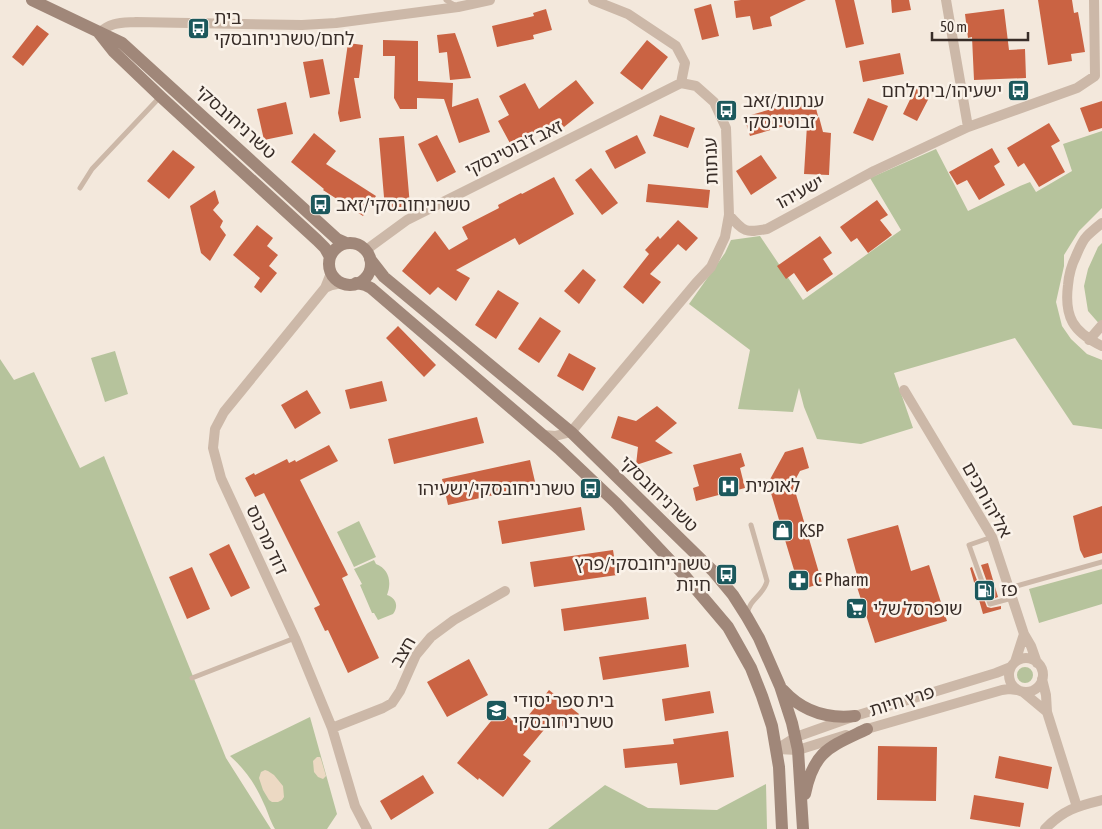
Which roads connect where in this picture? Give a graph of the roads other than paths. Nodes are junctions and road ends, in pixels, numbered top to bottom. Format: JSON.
{"nodes":[{"id":1,"x":32,"y":0,"type":"edge"},
{"id":2,"x":446,"y":0,"type":"edge"},
{"id":3,"x":490,"y":0,"type":"edge"},
{"id":4,"x":593,"y":0,"type":"edge"},
{"id":5,"x":946,"y":0,"type":"edge"},
{"id":6,"x":1094,"y":0,"type":"edge"},
{"id":7,"x":458,"y":7,"type":"junction"},
{"id":8,"x":99,"y":33,"type":"junction"},
{"id":9,"x":682,"y":83,"type":"junction"},
{"id":10,"x":161,"y":97,"type":"junction"},
{"id":11,"x":968,"y":127,"type":"junction"},
{"id":12,"x":80,"y":188,"type":"dead end"},
{"id":13,"x":729,"y":215,"type":"junction"},
{"id":14,"x":1102,"y":223,"type":"edge"},
{"id":15,"x":346,"y":243,"type":"junction"},
{"id":16,"x":368,"y":255,"type":"junction"},
{"id":17,"x":330,"y":257,"type":"junction"},
{"id":18,"x":332,"y":274,"type":"junction"},
{"id":19,"x":342,"y":283,"type":"junction"},
{"id":20,"x":356,"y":283,"type":"junction"},
{"id":21,"x":325,"y":288,"type":"junction"},
{"id":22,"x":1102,"y":325,"type":"edge"},
{"id":23,"x":1088,"y":340,"type":"junction"},
{"id":24,"x":1102,"y":346,"type":"edge"},
{"id":25,"x":904,"y":390,"type":"dead end"},
{"id":26,"x":571,"y":432,"type":"junction"},
{"id":27,"x":543,"y":436,"type":"junction"},
{"id":28,"x":750,"y":525,"type":"dead end"},
{"id":29,"x":992,"y":537,"type":"junction"},
{"id":30,"x":1102,"y":562,"type":"edge"},
{"id":31,"x":505,"y":591,"type":"dead end"},
{"id":32,"x":1010,"y":593,"type":"junction"},
{"id":33,"x":747,"y":617,"type":"junction"},
{"id":34,"x":1024,"y":634,"type":"junction"},
{"id":35,"x":294,"y":638,"type":"junction"},
{"id":36,"x":1037,"y":663,"type":"junction"},
{"id":37,"x":1013,"y":665,"type":"junction"},
{"id":38,"x":192,"y":678,"type":"dead end"},
{"id":39,"x":1042,"y":679,"type":"junction"},
{"id":40,"x":780,"y":686,"type":"junction"},
{"id":41,"x":952,"y":686,"type":"junction"},
{"id":42,"x":1020,"y":691,"type":"junction"},
{"id":43,"x":966,"y":699,"type":"junction"},
{"id":44,"x":1047,"y":712,"type":"junction"},
{"id":45,"x":855,"y":716,"type":"junction"},
{"id":46,"x":332,"y":728,"type":"junction"},
{"id":47,"x":867,"y":729,"type":"junction"},
{"id":48,"x":796,"y":737,"type":"junction"},
{"id":49,"x":776,"y":749,"type":"junction"},
{"id":50,"x":798,"y":750,"type":"junction"},
{"id":51,"x":1102,"y":800,"type":"edge"},
{"id":52,"x":1077,"y":807,"type":"junction"},
{"id":53,"x":802,"y":808,"type":"junction"},
{"id":54,"x":367,"y":829,"type":"edge"},
{"id":55,"x":782,"y":829,"type":"edge"},
{"id":56,"x":803,"y":829,"type":"edge"},
{"id":57,"x":1045,"y":829,"type":"edge"}],
"edges":[{"from":1,"to":8,"type":"street","name":"טשרניחובסקי"},
{"from":2,"to":7,"type":"lane"},
{"from":3,"to":7,"type":"street"},
{"from":4,"to":9,"type":"street"},
{"from":5,"to":11,"type":"street"},
{"from":6,"to":11,"type":"street","name":"ישעיהו"},
{"from":7,"to":8,"type":"street"},
{"from":8,"to":10,"type":"street","name":"טשרניחובסקי"},
{"from":8,"to":15,"type":"street","name":"טשרניחובסקי"},
{"from":9,"to":13,"type":"street","name":"ענתות"},
{"from":9,"to":16,"type":"street","name":"זאב ז'בוטינסקי"},
{"from":10,"to":12,"type":"lane"},
{"from":10,"to":17,"type":"street","name":"טשרניחובסקי"},
{"from":11,"to":13,"type":"street","name":"ישעיהו"},
{"from":13,"to":26,"type":"street"},
{"from":14,"to":23,"type":"street"},
{"from":15,"to":16,"type":"street"},
{"from":15,"to":17,"type":"street"},
{"from":16,"to":20,"type":"street"},
{"from":16,"to":26,"type":"street","name":"טשרניחובסקי"},
{"from":17,"to":18,"type":"street"},
{"from":18,"to":19,"type":"street"},
{"from":18,"to":21,"type":"street","name":"דוד מרכוס"},
{"from":19,"to":20,"type":"street"},
{"from":19,"to":21,"type":"street"},
{"from":20,"to":27,"type":"street","name":"טשרניחובסקי"},
{"from":21,"to":35,"type":"street","name":"דוד מרכוס"},
{"from":22,"to":23,"type":"street"},
{"from":23,"to":24,"type":"street"},
{"from":25,"to":29,"type":"street","name":"אליהו חכים"},
{"from":26,"to":27,"type":"street"},
{"from":26,"to":33,"type":"street","name":"טשרניחובסקי"},
{"from":27,"to":49,"type":"street","name":"טשרניחובסקי"},
{"from":28,"to":33,"type":"lane"},
{"from":29,"to":32,"type":"street","name":"אליהו חכים"},
{"from":29,"to":32,"type":"lane"},
{"from":30,"to":32,"type":"lane"},
{"from":31,"to":46,"type":"street","name":"חצב"},
{"from":32,"to":34,"type":"street","name":"אליהו חכים"},
{"from":33,"to":40,"type":"street","name":"טשרניחובסקי"},
{"from":34,"to":36,"type":"street","name":"אליהו חכים"},
{"from":34,"to":37,"type":"street"},
{"from":35,"to":38,"type":"lane"},
{"from":35,"to":46,"type":"street","name":"דוד מרכוס"},
{"from":36,"to":37,"type":"street"},
{"from":36,"to":39,"type":"street"},
{"from":37,"to":41,"type":"street","name":"פרץ חיות"},
{"from":37,"to":42,"type":"street"},
{"from":39,"to":42,"type":"street"},
{"from":39,"to":44,"type":"street"},
{"from":40,"to":45,"type":"street"},
{"from":40,"to":48,"type":"street","name":"טשרניחובסקי"},
{"from":41,"to":43,"type":"street"},
{"from":41,"to":45,"type":"street","name":"פרץ חיות"},
{"from":42,"to":43,"type":"street","name":"פרץ חיות"},
{"from":42,"to":44,"type":"street"},
{"from":43,"to":47,"type":"street","name":"פרץ חיות"},
{"from":44,"to":52,"type":"street"},
{"from":45,"to":48,"type":"street","name":"פרץ חיות"},
{"from":46,"to":54,"type":"street","name":"דוד מרכוס"},
{"from":47,"to":50,"type":"street","name":"פרץ חיות"},
{"from":47,"to":53,"type":"street"},
{"from":48,"to":49,"type":"street","name":"פרץ חיות"},
{"from":48,"to":50,"type":"street","name":"טשרניחובסקי"},
{"from":49,"to":50,"type":"street","name":"פרץ חיות"},
{"from":49,"to":55,"type":"street","name":"טשרניחובסקי"},
{"from":50,"to":53,"type":"street","name":"טשרניחובסקי"},
{"from":51,"to":52,"type":"street"},
{"from":52,"to":57,"type":"street"},
{"from":53,"to":56,"type":"street","name":"טשרניחובסקי"}]}
